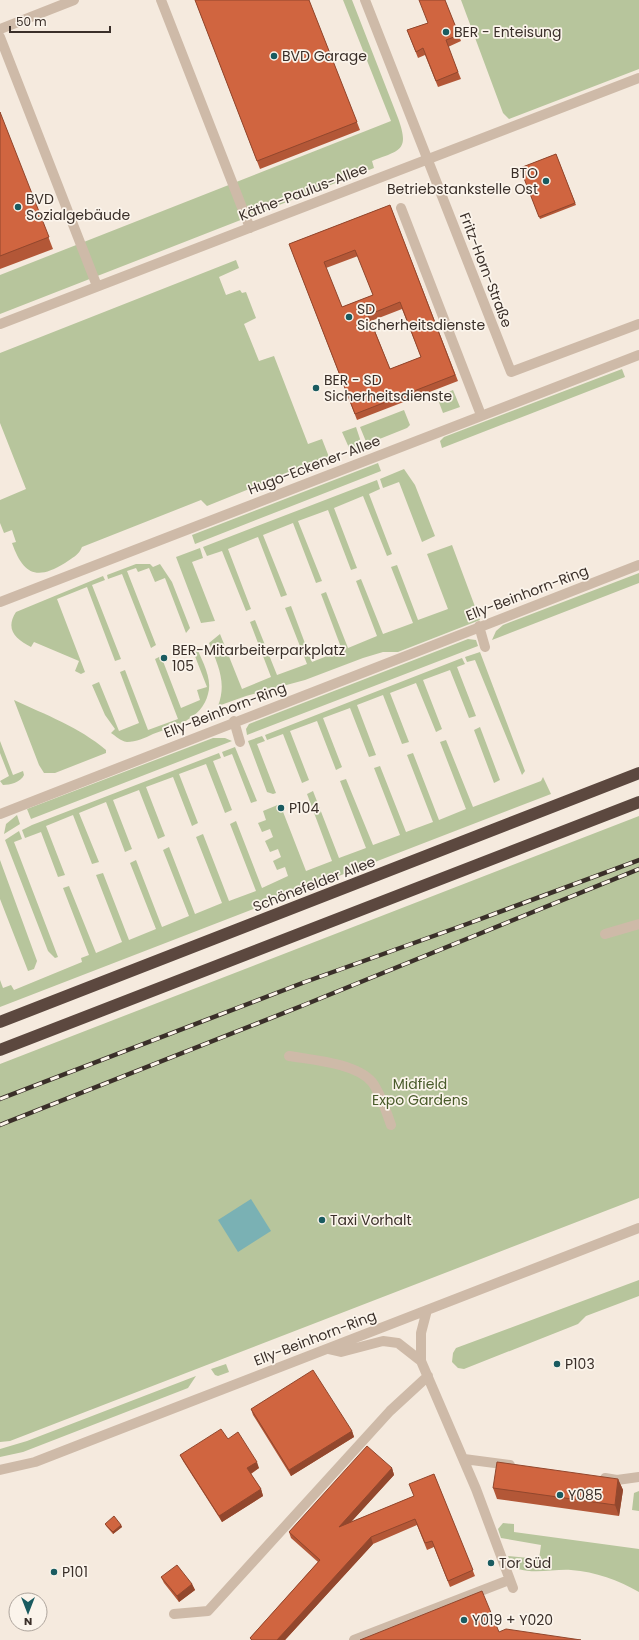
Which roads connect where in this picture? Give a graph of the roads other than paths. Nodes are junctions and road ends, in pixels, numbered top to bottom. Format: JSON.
{"nodes":[{"id":1,"x":74,"y":0,"type":"edge"},
{"id":2,"x":161,"y":0,"type":"edge"},
{"id":3,"x":365,"y":0,"type":"edge"},
{"id":4,"x":0,"y":29,"type":"edge"},
{"id":5,"x":0,"y":37,"type":"edge"},
{"id":6,"x":639,"y":78,"type":"edge"},
{"id":7,"x":427,"y":159,"type":"junction"},
{"id":8,"x":401,"y":208,"type":"dead end"},
{"id":9,"x":250,"y":228,"type":"junction"},
{"id":10,"x":97,"y":286,"type":"junction"},
{"id":11,"x":0,"y":324,"type":"edge"},
{"id":12,"x":639,"y":324,"type":"edge"},
{"id":13,"x":639,"y":355,"type":"edge"},
{"id":14,"x":481,"y":415,"type":"junction"},
{"id":15,"x":639,"y":565,"type":"edge"},
{"id":16,"x":1,"y":599,"type":"edge"},
{"id":17,"x":479,"y":626,"type":"junction"},
{"id":18,"x":485,"y":647,"type":"dead end"},
{"id":19,"x":234,"y":721,"type":"junction"},
{"id":20,"x":240,"y":742,"type":"dead end"},
{"id":21,"x":639,"y":773,"type":"edge"},
{"id":22,"x":639,"y":802,"type":"edge"},
{"id":23,"x":0,"y":814,"type":"edge"},
{"id":24,"x":639,"y":924,"type":"edge"},
{"id":25,"x":605,"y":934,"type":"dead end"},
{"id":26,"x":0,"y":1022,"type":"edge"},
{"id":27,"x":0,"y":1050,"type":"edge"},
{"id":28,"x":289,"y":1056,"type":"dead end"},
{"id":29,"x":391,"y":1125,"type":"dead end"},
{"id":30,"x":639,"y":1228,"type":"edge"},
{"id":31,"x":427,"y":1310,"type":"junction"},
{"id":32,"x":328,"y":1349,"type":"junction"},
{"id":33,"x":420,"y":1361,"type":"junction"},
{"id":34,"x":428,"y":1376,"type":"junction"},
{"id":35,"x":464,"y":1459,"type":"junction"},
{"id":36,"x":517,"y":1466,"type":"edge"},
{"id":37,"x":0,"y":1470,"type":"edge"},
{"id":38,"x":597,"y":1477,"type":"edge"},
{"id":39,"x":639,"y":1477,"type":"edge"},
{"id":40,"x":174,"y":1614,"type":"dead end"},
{"id":41,"x":354,"y":1640,"type":"edge"}],
"edges":[{"from":1,"to":4,"type":"street"},
{"from":2,"to":9,"type":"street"},
{"from":3,"to":7,"type":"street","name":"Fritz-Horn-Straße"},
{"from":5,"to":10,"type":"street"},
{"from":6,"to":7,"type":"street","name":"Käthe-Paulus-Allee"},
{"from":7,"to":9,"type":"street","name":"Käthe-Paulus-Allee"},
{"from":7,"to":12,"type":"street","name":"Fritz-Horn-Straße"},
{"from":8,"to":14,"type":"street"},
{"from":9,"to":10,"type":"street","name":"Käthe-Paulus-Allee"},
{"from":10,"to":11,"type":"street","name":"Käthe-Paulus-Allee"},
{"from":13,"to":14,"type":"street","name":"Hugo-Eckener-Allee"},
{"from":14,"to":16,"type":"street","name":"Hugo-Eckener-Allee"},
{"from":15,"to":17,"type":"street","name":"Elly-Beinhorn-Ring"},
{"from":17,"to":18,"type":"street"},
{"from":17,"to":19,"type":"street","name":"Elly-Beinhorn-Ring"},
{"from":19,"to":20,"type":"street"},
{"from":19,"to":23,"type":"street","name":"Elly-Beinhorn-Ring"},
{"from":21,"to":26,"type":"highway","name":"Schönefelder Allee"},
{"from":22,"to":27,"type":"highway"},
{"from":24,"to":25,"type":"street"},
{"from":28,"to":29,"type":"street"},
{"from":30,"to":31,"type":"street","name":"Elly-Beinhorn-Ring"},
{"from":31,"to":32,"type":"street","name":"Elly-Beinhorn-Ring"},
{"from":31,"to":33,"type":"street"},
{"from":32,"to":33,"type":"street"},
{"from":32,"to":37,"type":"street","name":"Elly-Beinhorn-Ring"},
{"from":33,"to":34,"type":"street"},
{"from":34,"to":35,"type":"street"},
{"from":34,"to":40,"type":"street"},
{"from":35,"to":36,"type":"street"},
{"from":35,"to":41,"type":"street"},
{"from":38,"to":39,"type":"street"}]}
